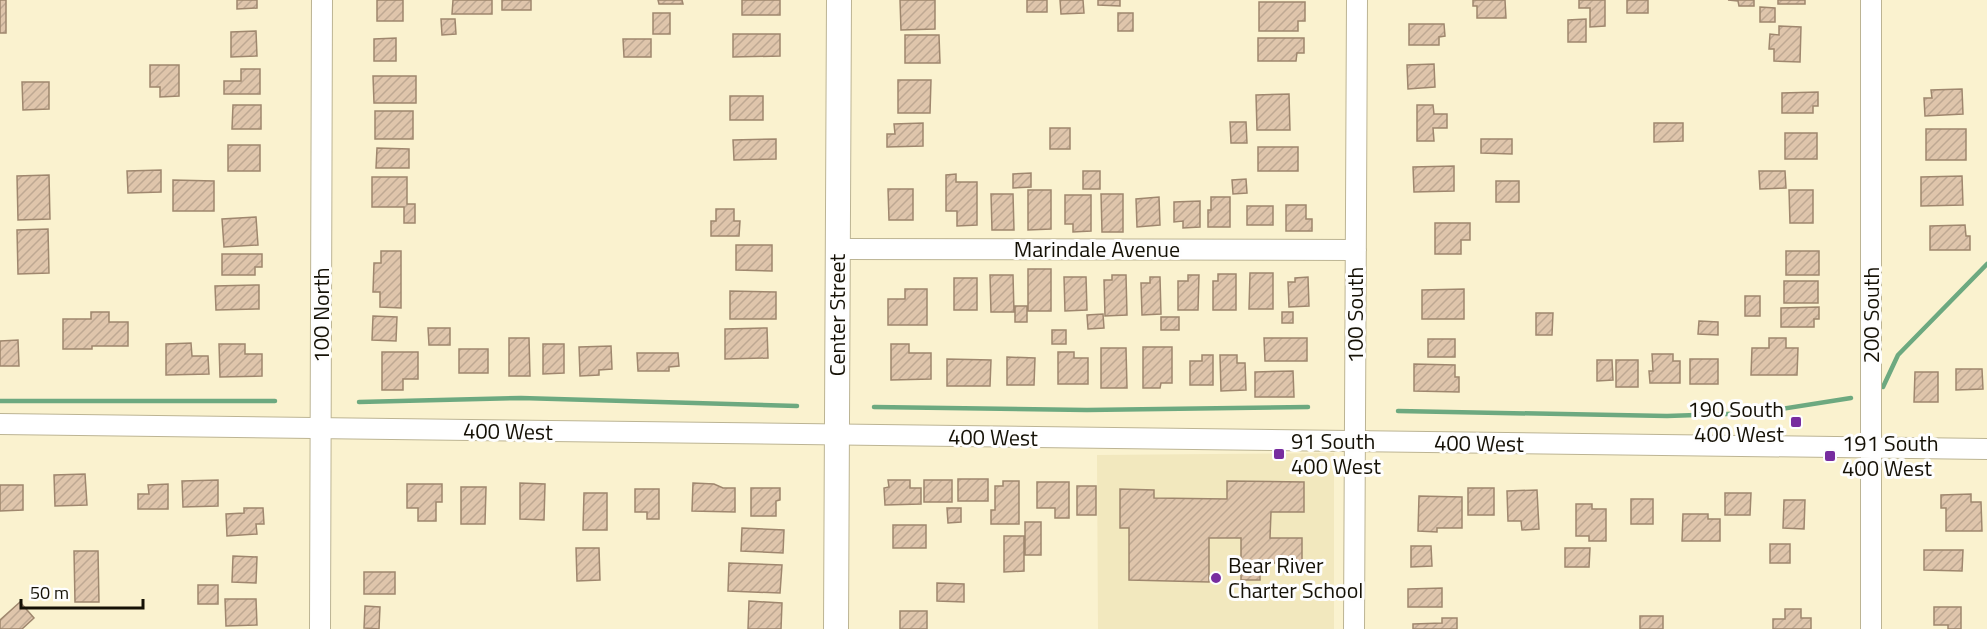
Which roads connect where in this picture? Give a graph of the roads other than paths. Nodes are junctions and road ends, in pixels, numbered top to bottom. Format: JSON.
{"nodes":[{"id":1,"x":322,"y":0,"type":"edge"},
{"id":2,"x":839,"y":0,"type":"edge"},
{"id":3,"x":1357,"y":0,"type":"edge"},
{"id":4,"x":1871,"y":0,"type":"edge"},
{"id":5,"x":838,"y":249,"type":"junction"},
{"id":6,"x":1356,"y":250,"type":"junction"},
{"id":7,"x":0,"y":424,"type":"edge"},
{"id":8,"x":320,"y":429,"type":"junction"},
{"id":9,"x":837,"y":435,"type":"junction"},
{"id":10,"x":1355,"y":442,"type":"junction"},
{"id":11,"x":1871,"y":448,"type":"junction"},
{"id":12,"x":1987,"y":449,"type":"edge"},
{"id":13,"x":320,"y":629,"type":"edge"},
{"id":14,"x":836,"y":629,"type":"edge"},
{"id":15,"x":1354,"y":629,"type":"edge"},
{"id":16,"x":1871,"y":629,"type":"edge"}],
"edges":[{"from":1,"to":8,"type":"street","name":"100 North"},
{"from":2,"to":5,"type":"street","name":"Center Street"},
{"from":3,"to":6,"type":"street","name":"100 South"},
{"from":4,"to":11,"type":"street","name":"200 South"},
{"from":5,"to":6,"type":"street","name":"Marindale Avenue"},
{"from":5,"to":9,"type":"street","name":"Center Street"},
{"from":6,"to":10,"type":"street","name":"100 South"},
{"from":7,"to":8,"type":"street","name":"400 West"},
{"from":8,"to":9,"type":"street","name":"400 West"},
{"from":8,"to":13,"type":"street","name":"100 North"},
{"from":9,"to":10,"type":"street","name":"400 West"},
{"from":9,"to":14,"type":"street","name":"Center Street"},
{"from":10,"to":11,"type":"street","name":"400 West"},
{"from":10,"to":15,"type":"street","name":"100 South"},
{"from":11,"to":12,"type":"street","name":"400 West"},
{"from":11,"to":16,"type":"street","name":"200 South"}]}
